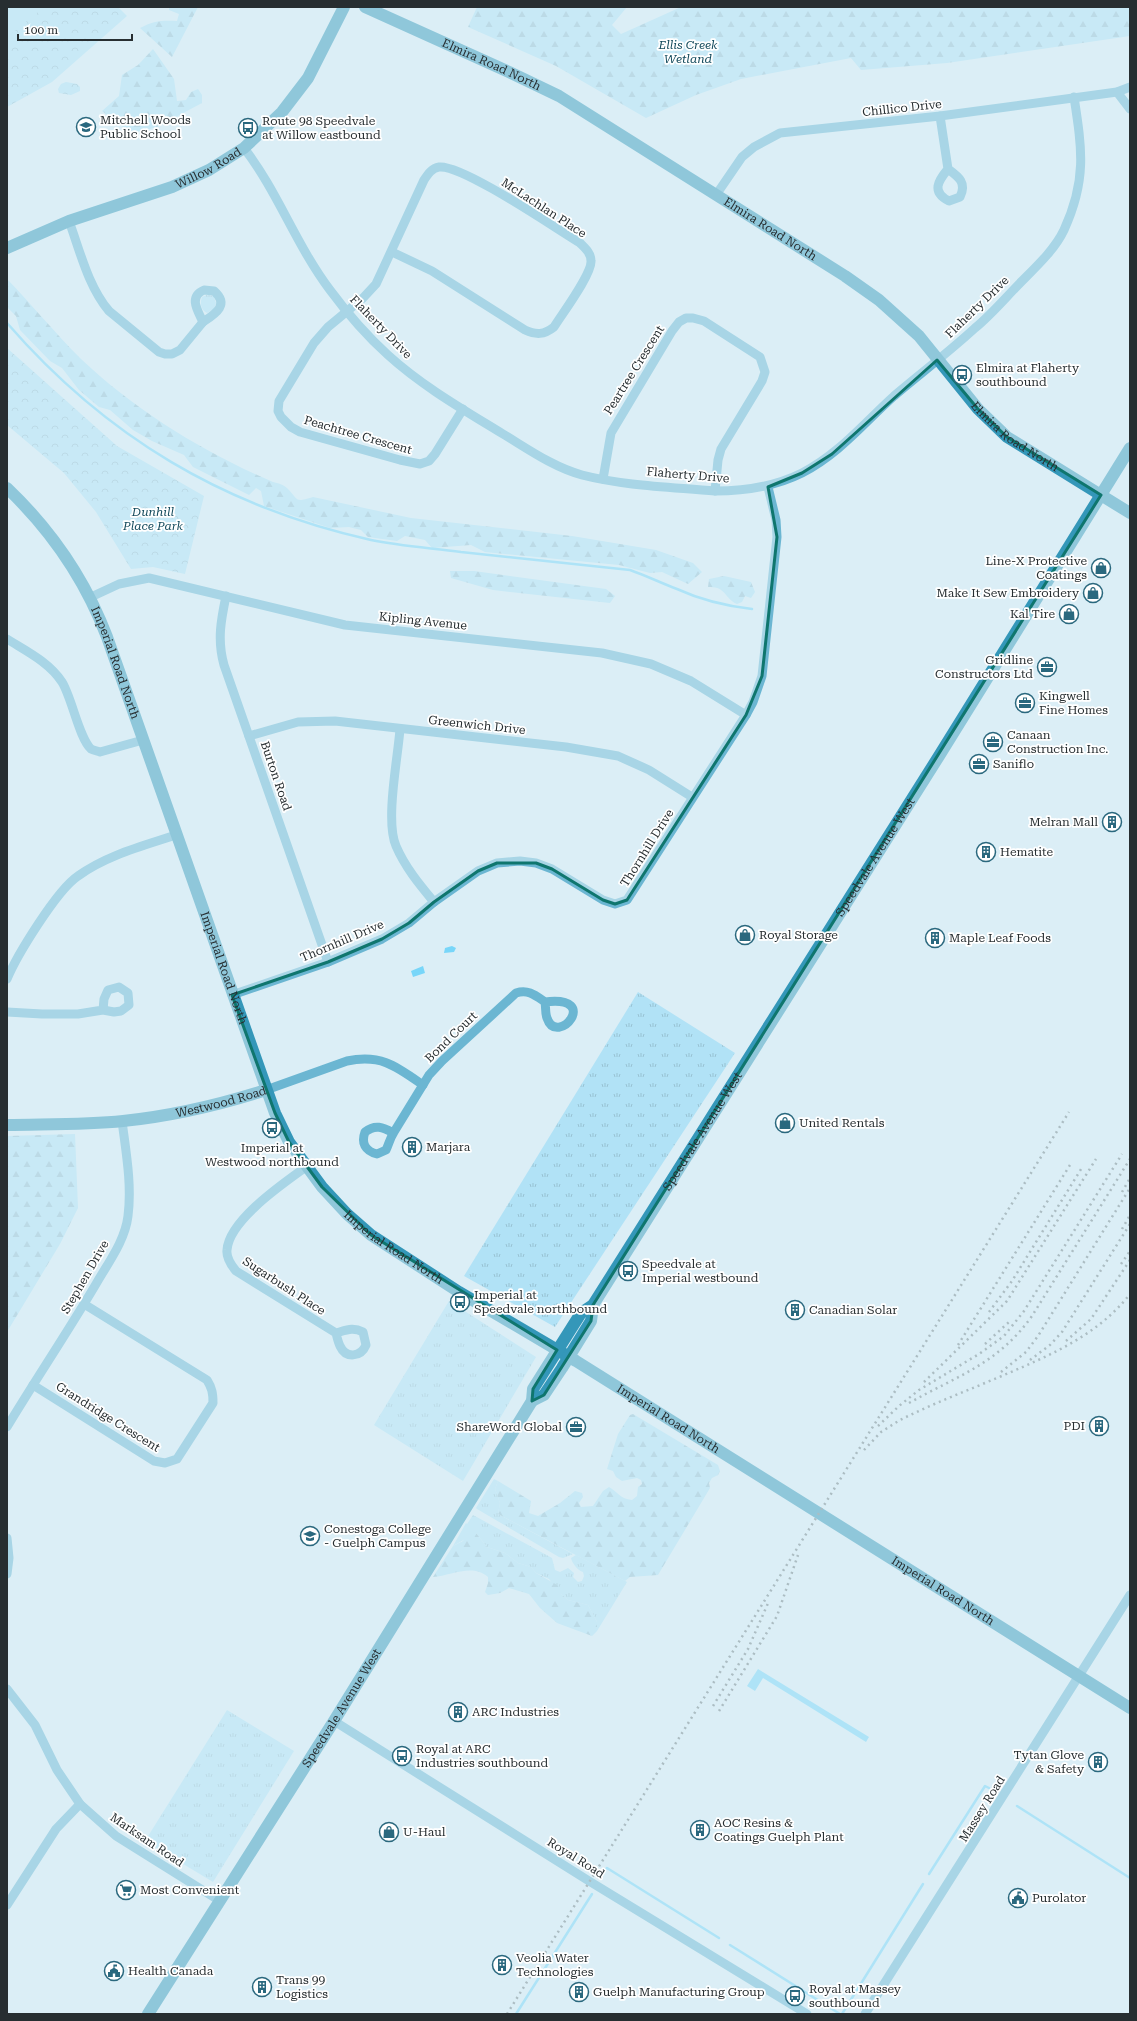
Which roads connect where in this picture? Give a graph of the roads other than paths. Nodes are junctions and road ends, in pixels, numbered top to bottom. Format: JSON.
{"nodes":[{"id":1,"x":344,"y":7,"type":"edge"},
{"id":2,"x":365,"y":7,"type":"edge"},
{"id":3,"x":1130,"y":87,"type":"edge"},
{"id":4,"x":1117,"y":92,"type":"junction"},
{"id":5,"x":1074,"y":97,"type":"junction"},
{"id":6,"x":1130,"y":109,"type":"edge"},
{"id":7,"x":940,"y":116,"type":"junction"},
{"id":8,"x":244,"y":148,"type":"junction"},
{"id":9,"x":948,"y":170,"type":"dead end"},
{"id":10,"x":716,"y":195,"type":"junction"},
{"id":11,"x":69,"y":221,"type":"junction"},
{"id":12,"x":7,"y":248,"type":"edge"},
{"id":13,"x":392,"y":252,"type":"junction"},
{"id":14,"x":346,"y":311,"type":"junction"},
{"id":15,"x":203,"y":322,"type":"dead end"},
{"id":16,"x":937,"y":360,"type":"junction"},
{"id":17,"x":462,"y":409,"type":"junction"},
{"id":18,"x":1130,"y":448,"type":"edge"},
{"id":19,"x":603,"y":479,"type":"junction"},
{"id":20,"x":768,"y":487,"type":"junction"},
{"id":21,"x":7,"y":488,"type":"edge"},
{"id":22,"x":714,"y":491,"type":"junction"},
{"id":23,"x":1101,"y":495,"type":"junction"},
{"id":24,"x":1130,"y":513,"type":"edge"},
{"id":25,"x":226,"y":596,"type":"junction"},
{"id":26,"x":90,"y":597,"type":"junction"},
{"id":27,"x":7,"y":639,"type":"edge"},
{"id":28,"x":746,"y":715,"type":"junction"},
{"id":29,"x":400,"y":729,"type":"junction"},
{"id":30,"x":249,"y":736,"type":"junction"},
{"id":31,"x":143,"y":740,"type":"junction"},
{"id":32,"x":692,"y":797,"type":"junction"},
{"id":33,"x":176,"y":835,"type":"junction"},
{"id":34,"x":434,"y":902,"type":"junction"},
{"id":35,"x":328,"y":962,"type":"junction"},
{"id":36,"x":7,"y":979,"type":"edge"},
{"id":37,"x":232,"y":995,"type":"junction"},
{"id":38,"x":545,"y":1002,"type":"dead end"},
{"id":39,"x":103,"y":1010,"type":"dead end"},
{"id":40,"x":7,"y":1012,"type":"edge"},
{"id":41,"x":423,"y":1085,"type":"junction"},
{"id":42,"x":266,"y":1090,"type":"junction"},
{"id":43,"x":122,"y":1121,"type":"junction"},
{"id":44,"x":7,"y":1125,"type":"edge"},
{"id":45,"x":393,"y":1133,"type":"dead end"},
{"id":46,"x":306,"y":1167,"type":"junction"},
{"id":47,"x":84,"y":1304,"type":"junction"},
{"id":48,"x":593,"y":1305,"type":"junction"},
{"id":49,"x":336,"y":1333,"type":"dead end"},
{"id":50,"x":557,"y":1350,"type":"junction"},
{"id":51,"x":568,"y":1357,"type":"junction"},
{"id":52,"x":33,"y":1385,"type":"junction"},
{"id":53,"x":532,"y":1401,"type":"junction"},
{"id":54,"x":7,"y":1427,"type":"edge"},
{"id":55,"x":7,"y":1538,"type":"edge"},
{"id":56,"x":7,"y":1574,"type":"edge"},
{"id":57,"x":1130,"y":1595,"type":"edge"},
{"id":58,"x":1079,"y":1677,"type":"junction"},
{"id":59,"x":7,"y":1689,"type":"edge"},
{"id":60,"x":1130,"y":1708,"type":"edge"},
{"id":61,"x":334,"y":1721,"type":"junction"},
{"id":62,"x":80,"y":1804,"type":"junction"},
{"id":63,"x":220,"y":1901,"type":"junction"},
{"id":64,"x":7,"y":1905,"type":"edge"},
{"id":65,"x":148,"y":2014,"type":"edge"},
{"id":66,"x":807,"y":2014,"type":"edge"},
{"id":67,"x":865,"y":2014,"type":"edge"}],
"edges":[{"from":1,"to":8,"type":"main road","name":"Willow Road"},
{"from":2,"to":10,"type":"main road","name":"Elmira Road North"},
{"from":3,"to":4,"type":"street","name":"Chillico Drive"},
{"from":4,"to":5,"type":"street","name":"Chillico Drive"},
{"from":4,"to":6,"type":"street"},
{"from":5,"to":7,"type":"street","name":"Chillico Drive"},
{"from":5,"to":16,"type":"street","name":"Flaherty Drive"},
{"from":7,"to":9,"type":"street"},
{"from":7,"to":10,"type":"street","name":"Chillico Drive"},
{"from":8,"to":11,"type":"main road","name":"Willow Road"},
{"from":8,"to":14,"type":"street","name":"Flaherty Drive"},
{"from":10,"to":16,"type":"main road","name":"Elmira Road North"},
{"from":11,"to":12,"type":"main road","name":"Willow Road"},
{"from":11,"to":15,"type":"street"},
{"from":13,"to":13,"type":"street","name":"McLachlan Place"},
{"from":13,"to":14,"type":"street","name":"McLachlan Place"},
{"from":14,"to":17,"type":"street","name":"Flaherty Drive"},
{"from":14,"to":17,"type":"street","name":"Peachtree Crescent"},
{"from":16,"to":20,"type":"street","name":"Flaherty Drive"},
{"from":16,"to":23,"type":"main road","name":"Elmira Road North"},
{"from":17,"to":19,"type":"street","name":"Flaherty Drive"},
{"from":18,"to":23,"type":"main road","name":"Speedvale Avenue West"},
{"from":19,"to":22,"type":"street","name":"Flaherty Drive"},
{"from":19,"to":22,"type":"street","name":"Peartree Crescent"},
{"from":20,"to":22,"type":"street","name":"Flaherty Drive"},
{"from":20,"to":28,"type":"street","name":"Thornhill Drive"},
{"from":21,"to":26,"type":"main road","name":"Imperial Road North"},
{"from":23,"to":24,"type":"main road","name":"Elmira Road North"},
{"from":23,"to":48,"type":"main road","name":"Speedvale Avenue West"},
{"from":25,"to":26,"type":"street","name":"Kipling Avenue"},
{"from":25,"to":28,"type":"street","name":"Kipling Avenue"},
{"from":25,"to":30,"type":"street","name":"Burton Road"},
{"from":26,"to":31,"type":"main road","name":"Imperial Road North"},
{"from":27,"to":31,"type":"street"},
{"from":28,"to":32,"type":"street","name":"Thornhill Drive"},
{"from":29,"to":30,"type":"street","name":"Greenwich Drive"},
{"from":29,"to":32,"type":"street","name":"Greenwich Drive"},
{"from":29,"to":34,"type":"street"},
{"from":30,"to":35,"type":"street","name":"Burton Road"},
{"from":31,"to":33,"type":"main road","name":"Imperial Road North"},
{"from":32,"to":34,"type":"street","name":"Thornhill Drive"},
{"from":33,"to":36,"type":"street"},
{"from":33,"to":37,"type":"main road","name":"Imperial Road North"},
{"from":34,"to":35,"type":"street","name":"Thornhill Drive"},
{"from":35,"to":37,"type":"street","name":"Thornhill Drive"},
{"from":37,"to":42,"type":"main road","name":"Imperial Road North"},
{"from":38,"to":41,"type":"street","name":"Bond Court"},
{"from":39,"to":40,"type":"street"},
{"from":41,"to":42,"type":"street","name":"Westwood Road"},
{"from":41,"to":45,"type":"street","name":"Bond Court"},
{"from":42,"to":43,"type":"main road","name":"Westwood Road"},
{"from":42,"to":46,"type":"main road","name":"Imperial Road North"},
{"from":43,"to":44,"type":"main road","name":"Westwood Road"},
{"from":43,"to":47,"type":"street","name":"Stephen Drive"},
{"from":46,"to":49,"type":"street","name":"Sugarbush Place"},
{"from":46,"to":50,"type":"main road","name":"Imperial Road North"},
{"from":47,"to":52,"type":"street","name":"Stephen Drive"},
{"from":47,"to":52,"type":"street","name":"Grandridge Crescent"},
{"from":48,"to":50,"type":"main road","name":"Speedvale Avenue West"},
{"from":48,"to":51,"type":"main road","name":"Speedvale Avenue West"},
{"from":50,"to":51,"type":"main road","name":"Imperial Road North"},
{"from":50,"to":53,"type":"main road","name":"Speedvale Avenue West"},
{"from":51,"to":53,"type":"main road","name":"Speedvale Avenue West"},
{"from":51,"to":58,"type":"main road","name":"Imperial Road North"},
{"from":52,"to":54,"type":"street","name":"Stephen Drive"},
{"from":53,"to":61,"type":"main road","name":"Speedvale Avenue West"},
{"from":55,"to":56,"type":"street"},
{"from":57,"to":58,"type":"street","name":"Massey Road"},
{"from":58,"to":60,"type":"main road","name":"Imperial Road North"},
{"from":58,"to":67,"type":"street","name":"Massey Road"},
{"from":59,"to":62,"type":"street","name":"Marksam Road"},
{"from":61,"to":63,"type":"main road","name":"Speedvale Avenue West"},
{"from":61,"to":66,"type":"street","name":"Royal Road"},
{"from":62,"to":63,"type":"street","name":"Marksam Road"},
{"from":62,"to":64,"type":"street"},
{"from":63,"to":65,"type":"main road","name":"Speedvale Avenue West"}]}
